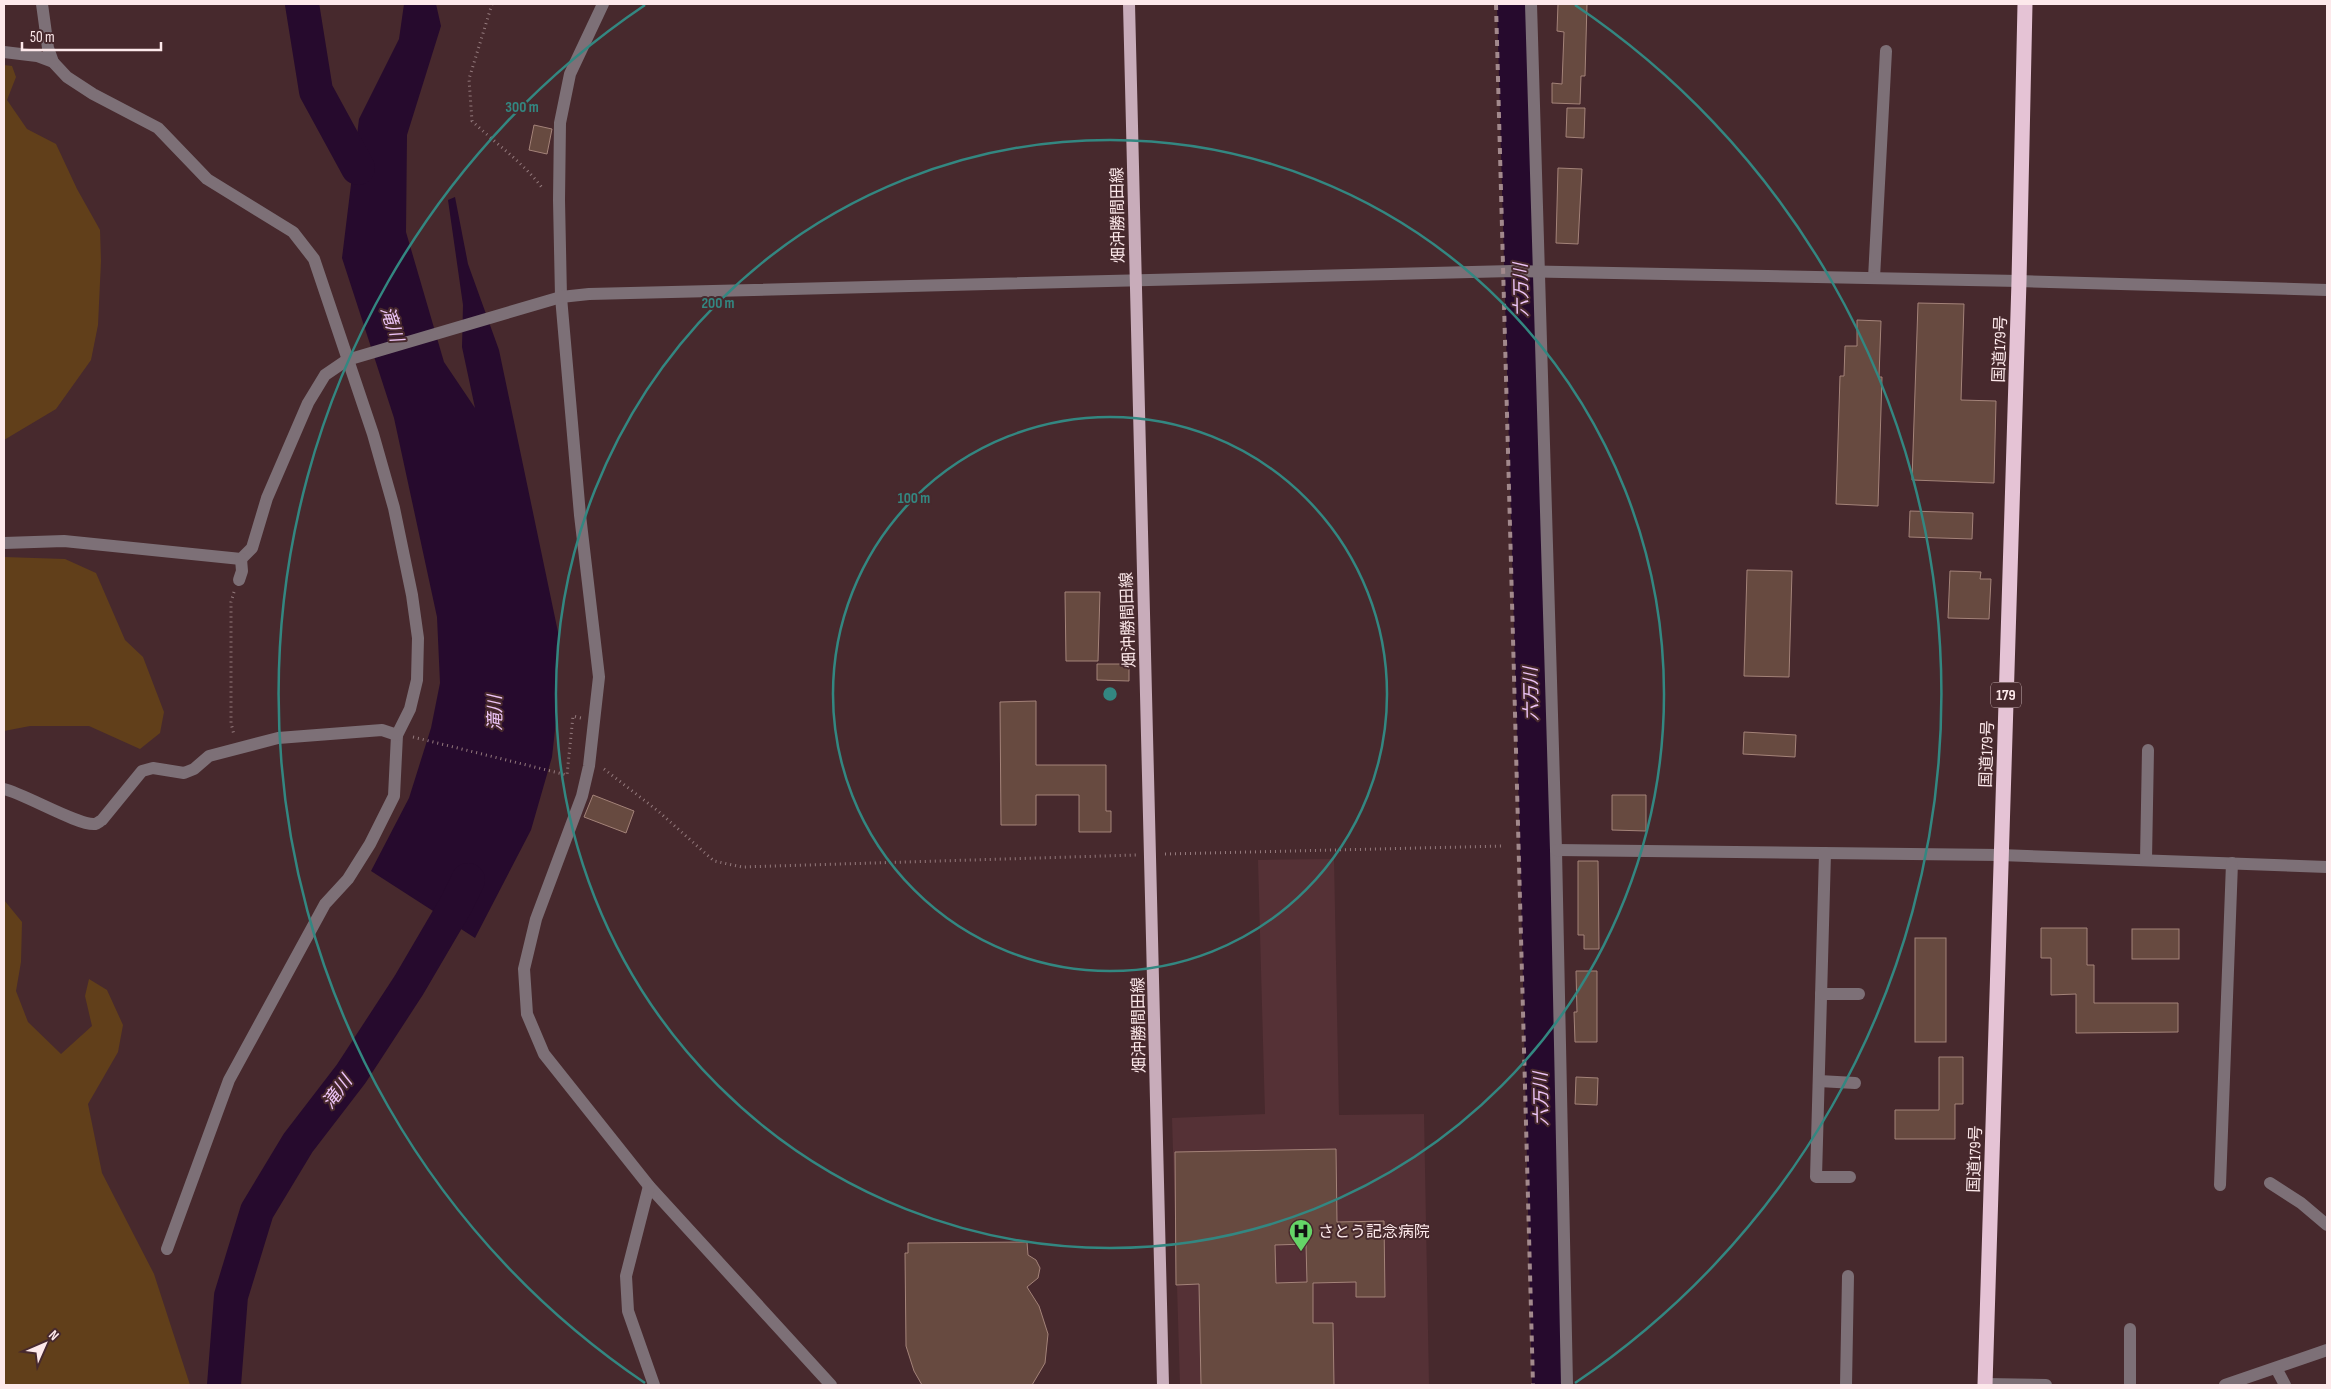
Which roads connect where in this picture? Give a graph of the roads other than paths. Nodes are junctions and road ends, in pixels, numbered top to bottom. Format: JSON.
{"nodes":[{"id":1,"x":42,"y":4,"type":"edge"},
{"id":2,"x":603,"y":4,"type":"edge"},
{"id":3,"x":1129,"y":4,"type":"edge"},
{"id":4,"x":1532,"y":4,"type":"edge"},
{"id":5,"x":2025,"y":4,"type":"edge"},
{"id":6,"x":4,"y":52,"type":"edge"},
{"id":7,"x":1886,"y":52,"type":"dead end"},
{"id":8,"x":53,"y":62,"type":"junction"},
{"id":9,"x":1538,"y":272,"type":"junction"},
{"id":10,"x":1874,"y":278,"type":"junction"},
{"id":11,"x":1134,"y":281,"type":"junction"},
{"id":12,"x":2019,"y":281,"type":"junction"},
{"id":13,"x":2327,"y":290,"type":"edge"},
{"id":14,"x":561,"y":297,"type":"junction"},
{"id":15,"x":347,"y":360,"type":"junction"},
{"id":16,"x":4,"y":543,"type":"edge"},
{"id":17,"x":241,"y":559,"type":"junction"},
{"id":18,"x":239,"y":580,"type":"road end"},
{"id":19,"x":397,"y":735,"type":"junction"},
{"id":20,"x":2148,"y":750,"type":"dead end"},
{"id":21,"x":4,"y":789,"type":"edge"},
{"id":22,"x":1556,"y":850,"type":"junction"},
{"id":23,"x":1825,"y":853,"type":"junction"},
{"id":24,"x":2000,"y":855,"type":"junction"},
{"id":25,"x":2146,"y":860,"type":"junction"},
{"id":26,"x":2232,"y":863,"type":"junction"},
{"id":27,"x":2327,"y":866,"type":"edge"},
{"id":28,"x":1821,"y":994,"type":"junction"},
{"id":29,"x":1859,"y":994,"type":"dead end"},
{"id":30,"x":1819,"y":1081,"type":"junction"},
{"id":31,"x":1855,"y":1083,"type":"dead end"},
{"id":32,"x":1850,"y":1177,"type":"dead end"},
{"id":33,"x":2270,"y":1183,"type":"dead end"},
{"id":34,"x":2220,"y":1185,"type":"dead end"},
{"id":35,"x":649,"y":1186,"type":"junction"},
{"id":36,"x":2327,"y":1225,"type":"edge"},
{"id":37,"x":167,"y":1249,"type":"dead end"},
{"id":38,"x":1848,"y":1276,"type":"dead end"},
{"id":39,"x":2130,"y":1330,"type":"dead end"},
{"id":40,"x":2327,"y":1350,"type":"edge"},
{"id":41,"x":2276,"y":1368,"type":"junction"},
{"id":42,"x":654,"y":1385,"type":"edge"},
{"id":43,"x":832,"y":1385,"type":"edge"},
{"id":44,"x":1163,"y":1385,"type":"edge"},
{"id":45,"x":1567,"y":1385,"type":"edge"},
{"id":46,"x":1846,"y":1385,"type":"edge"},
{"id":47,"x":1985,"y":1385,"type":"edge"},
{"id":48,"x":2046,"y":1385,"type":"edge"},
{"id":49,"x":2130,"y":1385,"type":"edge"},
{"id":50,"x":2225,"y":1385,"type":"edge"},
{"id":51,"x":2285,"y":1385,"type":"edge"}],
"edges":[{"from":1,"to":8,"type":"street"},
{"from":2,"to":14,"type":"street"},
{"from":3,"to":11,"type":"main road","name":"畑沖勝間田線"},
{"from":4,"to":9,"type":"street"},
{"from":5,"to":12,"type":"highway","name":"国道179号","number":"179"},
{"from":6,"to":8,"type":"street"},
{"from":7,"to":10,"type":"street"},
{"from":8,"to":15,"type":"street"},
{"from":9,"to":10,"type":"street"},
{"from":9,"to":11,"type":"street"},
{"from":9,"to":22,"type":"street"},
{"from":10,"to":12,"type":"street"},
{"from":11,"to":14,"type":"street"},
{"from":11,"to":44,"type":"main road","name":"畑沖勝間田線"},
{"from":12,"to":13,"type":"street"},
{"from":12,"to":24,"type":"highway","name":"国道179号","number":"179"},
{"from":14,"to":15,"type":"street"},
{"from":14,"to":35,"type":"street"},
{"from":15,"to":17,"type":"street"},
{"from":15,"to":19,"type":"street"},
{"from":16,"to":17,"type":"street"},
{"from":17,"to":18,"type":"street"},
{"from":19,"to":21,"type":"street"},
{"from":19,"to":37,"type":"street"},
{"from":20,"to":25,"type":"street"},
{"from":22,"to":23,"type":"street"},
{"from":22,"to":45,"type":"street"},
{"from":23,"to":24,"type":"street"},
{"from":23,"to":28,"type":"street"},
{"from":24,"to":25,"type":"street"},
{"from":24,"to":47,"type":"highway","name":"国道179号","number":"179"},
{"from":25,"to":26,"type":"street"},
{"from":26,"to":27,"type":"street"},
{"from":26,"to":34,"type":"street"},
{"from":28,"to":29,"type":"street"},
{"from":28,"to":30,"type":"street"},
{"from":30,"to":31,"type":"street"},
{"from":30,"to":32,"type":"street"},
{"from":33,"to":36,"type":"street"},
{"from":35,"to":42,"type":"street"},
{"from":35,"to":43,"type":"street"},
{"from":38,"to":46,"type":"street"},
{"from":39,"to":49,"type":"street"},
{"from":40,"to":41,"type":"street"},
{"from":41,"to":50,"type":"street"},
{"from":41,"to":51,"type":"street"},
{"from":47,"to":48,"type":"street"}]}
